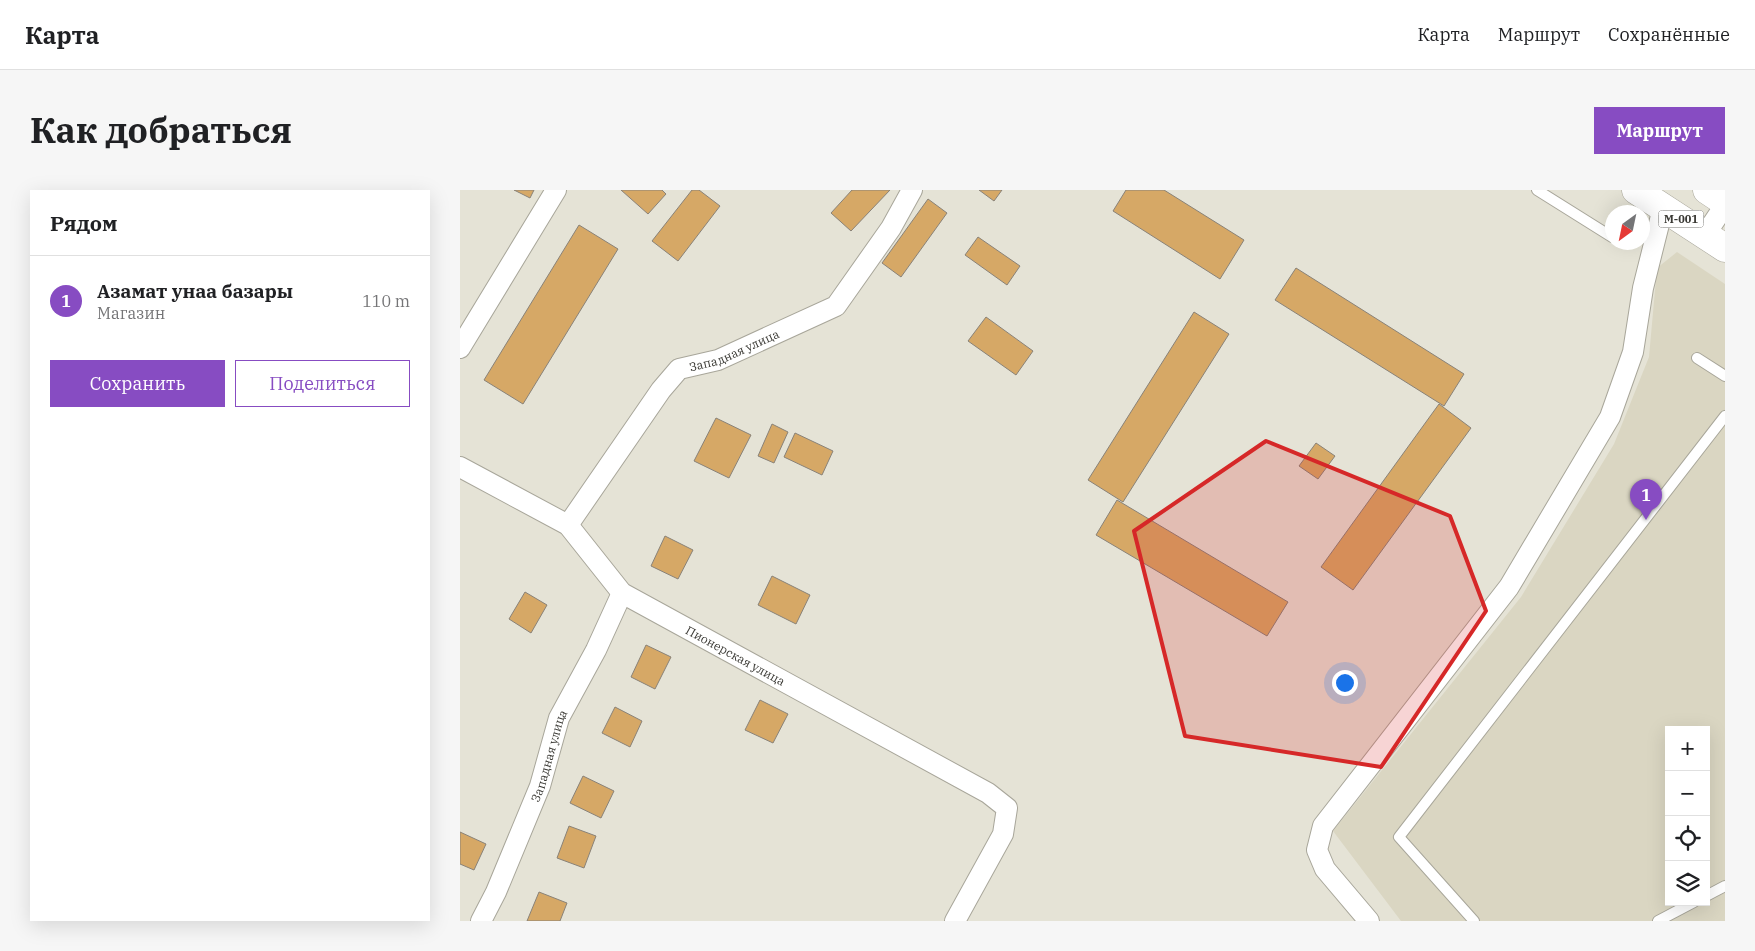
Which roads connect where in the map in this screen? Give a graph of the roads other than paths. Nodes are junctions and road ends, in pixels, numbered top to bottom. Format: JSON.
{"nodes":[{"id":1,"x":556,"y":190,"type":"edge"},
{"id":2,"x":912,"y":190,"type":"edge"},
{"id":3,"x":1537,"y":190,"type":"edge"},
{"id":4,"x":1636,"y":190,"type":"edge"},
{"id":5,"x":1707,"y":190,"type":"edge"},
{"id":6,"x":1725,"y":204,"type":"edge"},
{"id":7,"x":1663,"y":208,"type":"junction"},
{"id":8,"x":1605,"y":232,"type":"edge"},
{"id":9,"x":1650,"y":238,"type":"edge"},
{"id":10,"x":1715,"y":242,"type":"edge"},
{"id":11,"x":1648,"y":250,"type":"edge"},
{"id":12,"x":460,"y":348,"type":"edge"},
{"id":13,"x":1697,"y":358,"type":"dead end"},
{"id":14,"x":1725,"y":376,"type":"edge"},
{"id":15,"x":1725,"y":416,"type":"edge"},
{"id":16,"x":460,"y":467,"type":"edge"},
{"id":17,"x":568,"y":525,"type":"junction"},
{"id":18,"x":622,"y":593,"type":"junction"},
{"id":19,"x":1725,"y":886,"type":"edge"},
{"id":20,"x":1710,"y":894,"type":"edge"},
{"id":21,"x":1686,"y":906,"type":"edge"},
{"id":22,"x":481,"y":921,"type":"edge"},
{"id":23,"x":954,"y":921,"type":"edge"},
{"id":24,"x":1369,"y":921,"type":"edge"},
{"id":25,"x":1474,"y":921,"type":"edge"},
{"id":26,"x":1658,"y":921,"type":"edge"}],
"edges":[{"from":1,"to":12,"type":"street"},
{"from":2,"to":17,"type":"street","name":"Западная улица"},
{"from":3,"to":8,"type":"lane"},
{"from":4,"to":7,"type":"main road","number":"M-001"},
{"from":5,"to":6,"type":"main road"},
{"from":6,"to":10,"type":"street"},
{"from":7,"to":9,"type":"street"},
{"from":7,"to":10,"type":"main road","number":"M-001"},
{"from":11,"to":24,"type":"street"},
{"from":13,"to":14,"type":"lane"},
{"from":15,"to":25,"type":"lane"},
{"from":16,"to":17,"type":"street","name":"Пионерская улица"},
{"from":17,"to":18,"type":"street","name":"Пионерская улица"},
{"from":18,"to":22,"type":"street","name":"Западная улица"},
{"from":18,"to":23,"type":"street","name":"Пионерская улица"},
{"from":19,"to":20,"type":"lane"},
{"from":21,"to":26,"type":"lane"}]}
